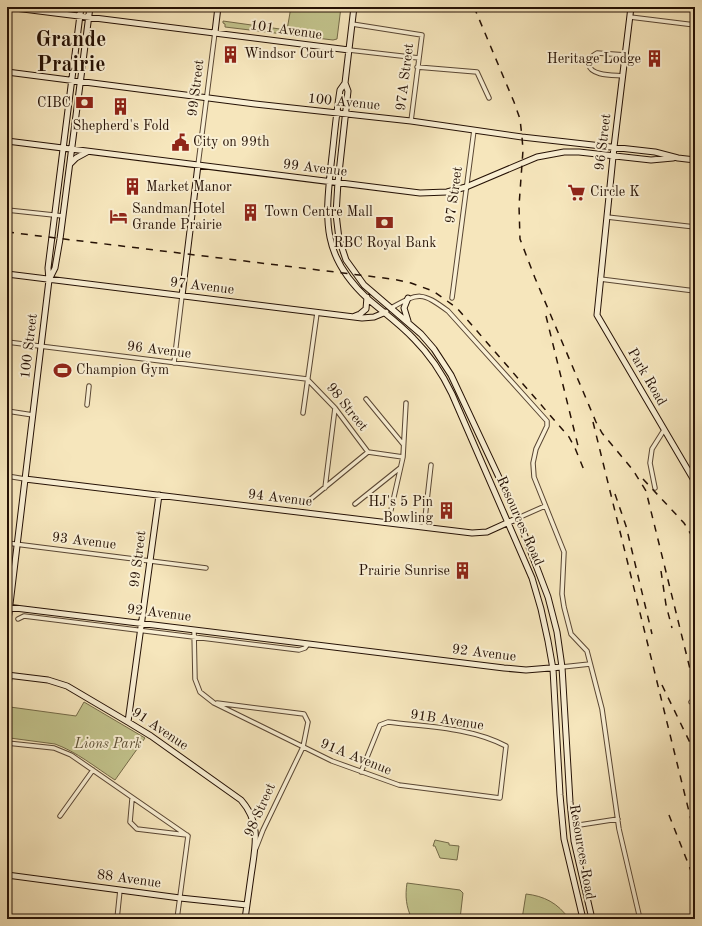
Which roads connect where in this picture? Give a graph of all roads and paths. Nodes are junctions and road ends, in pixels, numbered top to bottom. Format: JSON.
{"nodes":[{"id":1,"x":7,"y":7,"type":"edge"},
{"id":2,"x":81,"y":7,"type":"edge"},
{"id":3,"x":90,"y":7,"type":"edge"},
{"id":4,"x":218,"y":7,"type":"edge"},
{"id":5,"x":354,"y":7,"type":"edge"},
{"id":6,"x":632,"y":7,"type":"edge"},
{"id":7,"x":80,"y":16,"type":"junction"},
{"id":8,"x":89,"y":17,"type":"junction"},
{"id":9,"x":630,"y":17,"type":"junction"},
{"id":10,"x":352,"y":24,"type":"junction"},
{"id":11,"x":695,"y":25,"type":"edge"},
{"id":12,"x":215,"y":32,"type":"junction"},
{"id":13,"x":349,"y":50,"type":"junction"},
{"id":14,"x":626,"y":55,"type":"junction"},
{"id":15,"x":419,"y":58,"type":"junction"},
{"id":16,"x":418,"y":67,"type":"junction"},
{"id":17,"x":7,"y":72,"type":"edge"},
{"id":18,"x":623,"y":76,"type":"junction"},
{"id":19,"x":72,"y":80,"type":"junction"},
{"id":20,"x":81,"y":81,"type":"junction"},
{"id":21,"x":345,"y":83,"type":"junction"},
{"id":22,"x":206,"y":97,"type":"junction"},
{"id":23,"x":488,"y":98,"type":"dead end"},
{"id":24,"x":337,"y":113,"type":"junction"},
{"id":25,"x":345,"y":114,"type":"junction"},
{"id":26,"x":411,"y":121,"type":"junction"},
{"id":27,"x":474,"y":130,"type":"junction"},
{"id":28,"x":7,"y":141,"type":"edge"},
{"id":29,"x":614,"y":147,"type":"junction"},
{"id":30,"x":63,"y":148,"type":"junction"},
{"id":31,"x":72,"y":150,"type":"junction"},
{"id":32,"x":88,"y":152,"type":"junction"},
{"id":33,"x":613,"y":157,"type":"junction"},
{"id":34,"x":678,"y":158,"type":"junction"},
{"id":35,"x":695,"y":160,"type":"edge"},
{"id":36,"x":70,"y":164,"type":"junction"},
{"id":37,"x":198,"y":165,"type":"junction"},
{"id":38,"x":329,"y":181,"type":"junction"},
{"id":39,"x":338,"y":182,"type":"junction"},
{"id":40,"x":466,"y":187,"type":"junction"},
{"id":41,"x":7,"y":210,"type":"edge"},
{"id":42,"x":55,"y":215,"type":"junction"},
{"id":43,"x":63,"y":216,"type":"junction"},
{"id":44,"x":607,"y":217,"type":"junction"},
{"id":45,"x":695,"y":227,"type":"edge"},
{"id":46,"x":7,"y":274,"type":"edge"},
{"id":47,"x":600,"y":279,"type":"junction"},
{"id":48,"x":49,"y":280,"type":"junction"},
{"id":49,"x":695,"y":291,"type":"edge"},
{"id":50,"x":182,"y":296,"type":"junction"},
{"id":51,"x":367,"y":298,"type":"junction"},
{"id":52,"x":408,"y":298,"type":"junction"},
{"id":53,"x":452,"y":298,"type":"dead end"},
{"id":54,"x":391,"y":308,"type":"junction"},
{"id":55,"x":317,"y":313,"type":"junction"},
{"id":56,"x":385,"y":313,"type":"junction"},
{"id":57,"x":352,"y":317,"type":"junction"},
{"id":58,"x":408,"y":322,"type":"junction"},
{"id":59,"x":7,"y":342,"type":"edge"},
{"id":60,"x":41,"y":346,"type":"junction"},
{"id":61,"x":174,"y":363,"type":"junction"},
{"id":62,"x":307,"y":379,"type":"junction"},
{"id":63,"x":89,"y":386,"type":"dead end"},
{"id":64,"x":366,"y":399,"type":"dead end"},
{"id":65,"x":406,"y":403,"type":"dead end"},
{"id":66,"x":87,"y":404,"type":"dead end"},
{"id":67,"x":335,"y":408,"type":"junction"},
{"id":68,"x":7,"y":411,"type":"edge"},
{"id":69,"x":303,"y":413,"type":"dead end"},
{"id":70,"x":33,"y":415,"type":"junction"},
{"id":71,"x":664,"y":430,"type":"junction"},
{"id":72,"x":403,"y":444,"type":"junction"},
{"id":73,"x":368,"y":452,"type":"junction"},
{"id":74,"x":403,"y":457,"type":"junction"},
{"id":75,"x":431,"y":466,"type":"dead end"},
{"id":76,"x":400,"y":468,"type":"junction"},
{"id":77,"x":7,"y":476,"type":"edge"},
{"id":78,"x":25,"y":479,"type":"junction"},
{"id":79,"x":695,"y":482,"type":"edge"},
{"id":80,"x":325,"y":488,"type":"junction"},
{"id":81,"x":655,"y":488,"type":"dead end"},
{"id":82,"x":159,"y":495,"type":"junction"},
{"id":83,"x":307,"y":502,"type":"dead end"},
{"id":84,"x":355,"y":504,"type":"dead end"},
{"id":85,"x":545,"y":506,"type":"junction"},
{"id":86,"x":391,"y":510,"type":"dead end"},
{"id":87,"x":518,"y":518,"type":"junction"},
{"id":88,"x":507,"y":523,"type":"junction"},
{"id":89,"x":424,"y":528,"type":"junction"},
{"id":90,"x":7,"y":542,"type":"edge"},
{"id":91,"x":17,"y":544,"type":"junction"},
{"id":92,"x":150,"y":561,"type":"junction"},
{"id":93,"x":206,"y":568,"type":"dead end"},
{"id":94,"x":9,"y":607,"type":"edge"},
{"id":95,"x":18,"y":619,"type":"dead end"},
{"id":96,"x":142,"y":623,"type":"junction"},
{"id":97,"x":7,"y":629,"type":"edge"},
{"id":98,"x":141,"y":630,"type":"junction"},
{"id":99,"x":194,"y":630,"type":"junction"},
{"id":100,"x":194,"y":637,"type":"junction"},
{"id":101,"x":308,"y":644,"type":"junction"},
{"id":102,"x":590,"y":664,"type":"junction"},
{"id":103,"x":562,"y":667,"type":"junction"},
{"id":104,"x":553,"y":669,"type":"junction"},
{"id":105,"x":9,"y":675,"type":"edge"},
{"id":106,"x":214,"y":703,"type":"junction"},
{"id":107,"x":7,"y":705,"type":"edge"},
{"id":108,"x":128,"y":722,"type":"junction"},
{"id":109,"x":7,"y":743,"type":"edge"},
{"id":110,"x":303,"y":747,"type":"junction"},
{"id":111,"x":93,"y":770,"type":"junction"},
{"id":112,"x":361,"y":772,"type":"junction"},
{"id":113,"x":132,"y":798,"type":"junction"},
{"id":114,"x":500,"y":798,"type":"joint"},
{"id":115,"x":60,"y":816,"type":"dead end"},
{"id":116,"x":618,"y":819,"type":"junction"},
{"id":117,"x":573,"y":826,"type":"junction"},
{"id":118,"x":188,"y":836,"type":"junction"},
{"id":119,"x":255,"y":850,"type":"junction"},
{"id":120,"x":7,"y":875,"type":"edge"},
{"id":121,"x":120,"y":890,"type":"junction"},
{"id":122,"x":180,"y":898,"type":"junction"},
{"id":123,"x":247,"y":905,"type":"junction"},
{"id":124,"x":117,"y":919,"type":"edge"},
{"id":125,"x":177,"y":919,"type":"edge"},
{"id":126,"x":245,"y":919,"type":"edge"},
{"id":127,"x":582,"y":919,"type":"edge"},
{"id":128,"x":592,"y":919,"type":"edge"},
{"id":129,"x":640,"y":919,"type":"edge"}],
"edges":[{"from":1,"to":7,"type":"main road","name":"101 Avenue"},
{"from":2,"to":7,"type":"main road","name":"100 Street"},
{"from":3,"to":8,"type":"main road","name":"100 Street"},
{"from":4,"to":12,"type":"main road","name":"99 Street"},
{"from":5,"to":10,"type":"main road"},
{"from":6,"to":9,"type":"main road","name":"96 Street"},
{"from":7,"to":8,"type":"main road","name":"101 Avenue"},
{"from":7,"to":19,"type":"main road","name":"100 Street"},
{"from":8,"to":12,"type":"main road","name":"101 Avenue"},
{"from":8,"to":20,"type":"main road","name":"100 Street"},
{"from":9,"to":11,"type":"street"},
{"from":9,"to":14,"type":"main road","name":"96 Street"},
{"from":10,"to":13,"type":"main road"},
{"from":10,"to":15,"type":"street","name":"97A Street"},
{"from":12,"to":13,"type":"main road","name":"101 Avenue"},
{"from":12,"to":22,"type":"street","name":"99 Street"},
{"from":13,"to":15,"type":"street","name":"101 Avenue"},
{"from":13,"to":21,"type":"main road"},
{"from":14,"to":18,"type":"main road","name":"96 Street"},
{"from":14,"to":18,"type":"street"},
{"from":15,"to":16,"type":"street","name":"97A Street"},
{"from":16,"to":23,"type":"street"},
{"from":16,"to":26,"type":"street","name":"97A Street"},
{"from":17,"to":19,"type":"main road","name":"100 Avenue"},
{"from":18,"to":29,"type":"main road","name":"96 Street"},
{"from":19,"to":20,"type":"main road","name":"100 Avenue"},
{"from":19,"to":30,"type":"main road","name":"100 Street"},
{"from":20,"to":22,"type":"main road","name":"100 Avenue"},
{"from":20,"to":31,"type":"main road","name":"100 Street"},
{"from":21,"to":24,"type":"main road"},
{"from":21,"to":25,"type":"main road"},
{"from":22,"to":24,"type":"main road","name":"100 Avenue"},
{"from":22,"to":37,"type":"street","name":"99 Street"},
{"from":24,"to":25,"type":"main road","name":"100 Avenue"},
{"from":24,"to":38,"type":"main road"},
{"from":25,"to":26,"type":"main road","name":"100 Avenue"},
{"from":25,"to":39,"type":"main road"},
{"from":26,"to":27,"type":"main road","name":"100 Avenue"},
{"from":27,"to":29,"type":"main road","name":"100 Avenue"},
{"from":27,"to":40,"type":"street","name":"97 Street"},
{"from":28,"to":30,"type":"main road","name":"99 Avenue"},
{"from":29,"to":33,"type":"main road","name":"96 Street"},
{"from":29,"to":34,"type":"main road","name":"100 Avenue"},
{"from":30,"to":31,"type":"main road","name":"99 Avenue"},
{"from":30,"to":42,"type":"main road","name":"100 Street"},
{"from":31,"to":32,"type":"main road","name":"99 Avenue"},
{"from":31,"to":36,"type":"main road","name":"100 Street"},
{"from":32,"to":36,"type":"main road"},
{"from":32,"to":37,"type":"main road","name":"99 Avenue"},
{"from":33,"to":34,"type":"main road","name":"100 Avenue"},
{"from":33,"to":40,"type":"main road","name":"99 Avenue"},
{"from":33,"to":44,"type":"main road","name":"96 Street"},
{"from":34,"to":35,"type":"main road","name":"100 Avenue"},
{"from":36,"to":43,"type":"main road","name":"100 Street"},
{"from":37,"to":38,"type":"main road","name":"99 Avenue"},
{"from":37,"to":50,"type":"main road","name":"99 Street"},
{"from":38,"to":39,"type":"main road","name":"99 Avenue"},
{"from":38,"to":51,"type":"main road","name":"Resources Road"},
{"from":39,"to":40,"type":"main road","name":"99 Avenue"},
{"from":39,"to":54,"type":"main road","name":"Resources Road"},
{"from":40,"to":53,"type":"street","name":"97 Street"},
{"from":41,"to":42,"type":"street"},
{"from":42,"to":43,"type":"street"},
{"from":42,"to":48,"type":"main road","name":"100 Street"},
{"from":43,"to":48,"type":"main road","name":"100 Street"},
{"from":44,"to":45,"type":"street"},
{"from":44,"to":47,"type":"main road","name":"96 Street"},
{"from":46,"to":48,"type":"main road","name":"97 Avenue"},
{"from":47,"to":49,"type":"street"},
{"from":47,"to":71,"type":"main road","name":"Park Road"},
{"from":48,"to":50,"type":"main road","name":"97 Avenue"},
{"from":48,"to":60,"type":"main road","name":"100 Street"},
{"from":50,"to":55,"type":"main road","name":"97 Avenue"},
{"from":50,"to":61,"type":"street","name":"99 Street"},
{"from":51,"to":56,"type":"main road","name":"Resources Road"},
{"from":51,"to":57,"type":"main road"},
{"from":52,"to":54,"type":"street"},
{"from":52,"to":58,"type":"main road"},
{"from":52,"to":85,"type":"street"},
{"from":54,"to":56,"type":"main road","name":"97 Avenue"},
{"from":54,"to":58,"type":"main road","name":"Resources Road"},
{"from":55,"to":57,"type":"main road","name":"97 Avenue"},
{"from":55,"to":62,"type":"street","name":"98 Street"},
{"from":56,"to":57,"type":"main road","name":"97 Avenue"},
{"from":56,"to":88,"type":"main road","name":"Resources Road"},
{"from":58,"to":87,"type":"main road","name":"Resources Road"},
{"from":59,"to":60,"type":"street","name":"96 Avenue"},
{"from":60,"to":61,"type":"street","name":"96 Avenue"},
{"from":60,"to":70,"type":"main road","name":"100 Street"},
{"from":61,"to":62,"type":"street","name":"96 Avenue"},
{"from":62,"to":67,"type":"street","name":"98 Street"},
{"from":62,"to":69,"type":"street","name":"98 Street"},
{"from":63,"to":66,"type":"street"},
{"from":64,"to":72,"type":"street"},
{"from":65,"to":72,"type":"street"},
{"from":67,"to":73,"type":"street","name":"98 Street"},
{"from":67,"to":80,"type":"street"},
{"from":68,"to":70,"type":"street"},
{"from":70,"to":78,"type":"main road","name":"100 Street"},
{"from":71,"to":79,"type":"main road","name":"Park Road"},
{"from":71,"to":81,"type":"street"},
{"from":72,"to":74,"type":"street"},
{"from":73,"to":74,"type":"street"},
{"from":73,"to":80,"type":"street"},
{"from":74,"to":76,"type":"street"},
{"from":75,"to":89,"type":"street"},
{"from":76,"to":84,"type":"street"},
{"from":76,"to":86,"type":"street"},
{"from":77,"to":78,"type":"street","name":"94 Avenue"},
{"from":78,"to":82,"type":"main road","name":"94 Avenue"},
{"from":78,"to":91,"type":"main road","name":"100 Street"},
{"from":80,"to":83,"type":"street"},
{"from":82,"to":89,"type":"main road","name":"94 Avenue"},
{"from":82,"to":92,"type":"main road","name":"99 Street"},
{"from":85,"to":87,"type":"street","name":"94 Avenue"},
{"from":85,"to":102,"type":"street"},
{"from":87,"to":88,"type":"main road","name":"94 Avenue"},
{"from":87,"to":103,"type":"main road","name":"Resources Road"},
{"from":88,"to":89,"type":"main road","name":"94 Avenue"},
{"from":88,"to":104,"type":"main road","name":"Resources Road"},
{"from":90,"to":91,"type":"street","name":"93 Avenue"},
{"from":91,"to":92,"type":"street","name":"93 Avenue"},
{"from":91,"to":94,"type":"main road","name":"100 Street"},
{"from":92,"to":93,"type":"street","name":"93 Avenue"},
{"from":92,"to":96,"type":"main road","name":"99 Street"},
{"from":94,"to":96,"type":"main road","name":"92 Avenue"},
{"from":94,"to":97,"type":"main road","name":"100 Street"},
{"from":95,"to":98,"type":"street","name":"92 Avenue"},
{"from":96,"to":98,"type":"main road","name":"99 Street"},
{"from":96,"to":99,"type":"main road","name":"92 Avenue"},
{"from":98,"to":100,"type":"street","name":"92 Avenue"},
{"from":98,"to":108,"type":"main road","name":"99 Street"},
{"from":99,"to":100,"type":"street","name":"91A Avenue"},
{"from":99,"to":101,"type":"main road","name":"92 Avenue"},
{"from":100,"to":101,"type":"street","name":"92 Avenue"},
{"from":100,"to":106,"type":"street","name":"91A Avenue"},
{"from":101,"to":104,"type":"main road","name":"92 Avenue"},
{"from":102,"to":103,"type":"street"},
{"from":102,"to":116,"type":"street"},
{"from":103,"to":104,"type":"main road","name":"92 Avenue"},
{"from":103,"to":117,"type":"main road","name":"Resources Road"},
{"from":104,"to":127,"type":"main road","name":"Resources Road"},
{"from":105,"to":107,"type":"street"},
{"from":105,"to":108,"type":"main road","name":"91 Avenue"},
{"from":106,"to":110,"type":"street","name":"91A Avenue"},
{"from":106,"to":110,"type":"street","name":"98 Street"},
{"from":108,"to":119,"type":"main road","name":"91 Avenue"},
{"from":109,"to":111,"type":"street"},
{"from":110,"to":112,"type":"street","name":"91A Avenue"},
{"from":110,"to":119,"type":"street","name":"98 Street"},
{"from":111,"to":113,"type":"street"},
{"from":111,"to":115,"type":"street"},
{"from":112,"to":114,"type":"street","name":"91A Avenue"},
{"from":112,"to":114,"type":"street","name":"91B Avenue"},
{"from":113,"to":118,"type":"street"},
{"from":113,"to":118,"type":"street"},
{"from":116,"to":117,"type":"street"},
{"from":116,"to":129,"type":"street"},
{"from":117,"to":128,"type":"main road","name":"Resources Road"},
{"from":118,"to":122,"type":"street"},
{"from":119,"to":123,"type":"main road","name":"98 Street"},
{"from":120,"to":121,"type":"main road","name":"88 Avenue"},
{"from":121,"to":122,"type":"main road","name":"88 Avenue"},
{"from":121,"to":124,"type":"street"},
{"from":122,"to":123,"type":"main road","name":"88 Avenue"},
{"from":122,"to":125,"type":"street"},
{"from":123,"to":126,"type":"main road","name":"98 Street"}]}
